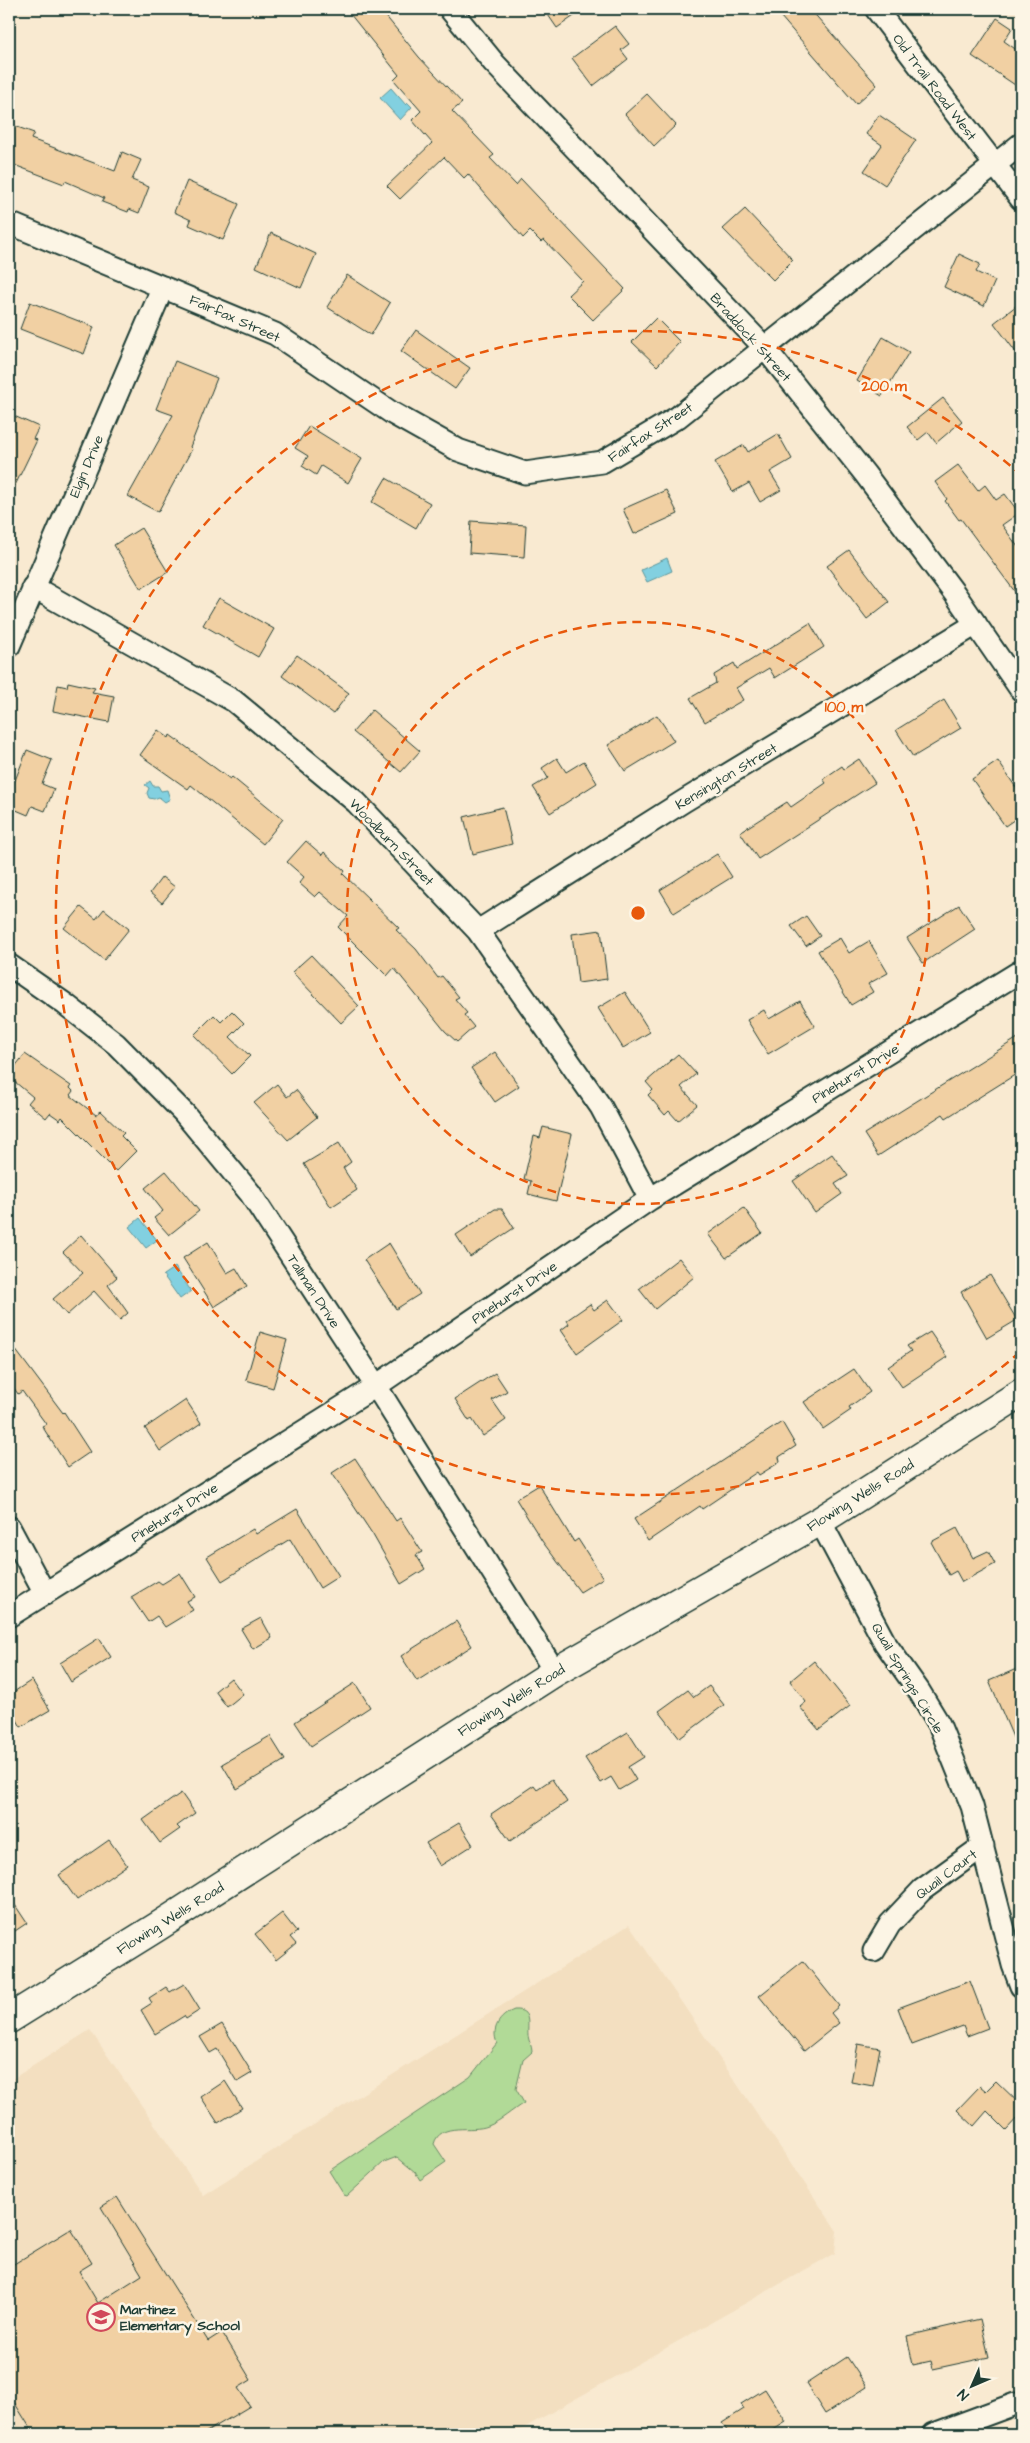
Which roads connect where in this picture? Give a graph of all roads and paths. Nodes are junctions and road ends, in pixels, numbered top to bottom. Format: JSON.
{"nodes":[{"id":1,"x":450,"y":9,"type":"edge"},
{"id":2,"x":876,"y":9,"type":"edge"},
{"id":3,"x":1021,"y":144,"type":"edge"},
{"id":4,"x":994,"y":165,"type":"junction"},
{"id":5,"x":1021,"y":199,"type":"edge"},
{"id":6,"x":9,"y":223,"type":"edge"},
{"id":7,"x":163,"y":287,"type":"junction"},
{"id":8,"x":764,"y":348,"type":"junction"},
{"id":9,"x":33,"y":587,"type":"junction"},
{"id":10,"x":976,"y":624,"type":"junction"},
{"id":11,"x":9,"y":646,"type":"edge"},
{"id":12,"x":1021,"y":690,"type":"edge"},
{"id":13,"x":478,"y":931,"type":"junction"},
{"id":14,"x":9,"y":965,"type":"edge"},
{"id":15,"x":1021,"y":971,"type":"edge"},
{"id":16,"x":650,"y":1199,"type":"junction"},
{"id":17,"x":376,"y":1386,"type":"junction"},
{"id":18,"x":1021,"y":1393,"type":"edge"},
{"id":19,"x":820,"y":1521,"type":"junction"},
{"id":20,"x":9,"y":1527,"type":"edge"},
{"id":21,"x":45,"y":1594,"type":"junction"},
{"id":22,"x":9,"y":1616,"type":"edge"},
{"id":23,"x":555,"y":1672,"type":"junction"},
{"id":24,"x":983,"y":1846,"type":"junction"},
{"id":25,"x":874,"y":1951,"type":"dead end"},
{"id":26,"x":1021,"y":1986,"type":"edge"},
{"id":27,"x":9,"y":2019,"type":"edge"},
{"id":28,"x":1021,"y":2404,"type":"edge"},
{"id":29,"x":934,"y":2434,"type":"edge"}],
"edges":[{"from":1,"to":8,"type":"street","name":"Braddock Street"},
{"from":2,"to":4,"type":"street","name":"Old Trail Road West"},
{"from":3,"to":4,"type":"street","name":"Fairfax Street"},
{"from":4,"to":5,"type":"street","name":"Old Trail Road West"},
{"from":4,"to":8,"type":"street","name":"Fairfax Street"},
{"from":6,"to":7,"type":"street","name":"Fairfax Street"},
{"from":7,"to":8,"type":"street","name":"Fairfax Street"},
{"from":7,"to":9,"type":"street","name":"Elgin Drive"},
{"from":8,"to":10,"type":"street","name":"Braddock Street"},
{"from":9,"to":11,"type":"street","name":"Elgin Drive"},
{"from":9,"to":13,"type":"street","name":"Woodburn Street"},
{"from":10,"to":12,"type":"street","name":"Braddock Street"},
{"from":10,"to":13,"type":"street","name":"Kensington Street"},
{"from":13,"to":16,"type":"street","name":"Woodburn Street"},
{"from":14,"to":17,"type":"street","name":"Tallman Drive"},
{"from":15,"to":16,"type":"street","name":"Pinehurst Drive"},
{"from":16,"to":17,"type":"street","name":"Pinehurst Drive"},
{"from":17,"to":21,"type":"street","name":"Pinehurst Drive"},
{"from":17,"to":23,"type":"street","name":"Tallman Drive"},
{"from":18,"to":19,"type":"main road","name":"Flowing Wells Road"},
{"from":19,"to":23,"type":"main road","name":"Flowing Wells Road"},
{"from":19,"to":24,"type":"street","name":"Quail Springs Circle"},
{"from":20,"to":21,"type":"street"},
{"from":21,"to":22,"type":"street","name":"Pinehurst Drive"},
{"from":23,"to":27,"type":"main road","name":"Flowing Wells Road"},
{"from":24,"to":25,"type":"street","name":"Quail Court"},
{"from":24,"to":26,"type":"street","name":"Quail Springs Circle"},
{"from":28,"to":29,"type":"street"}]}
